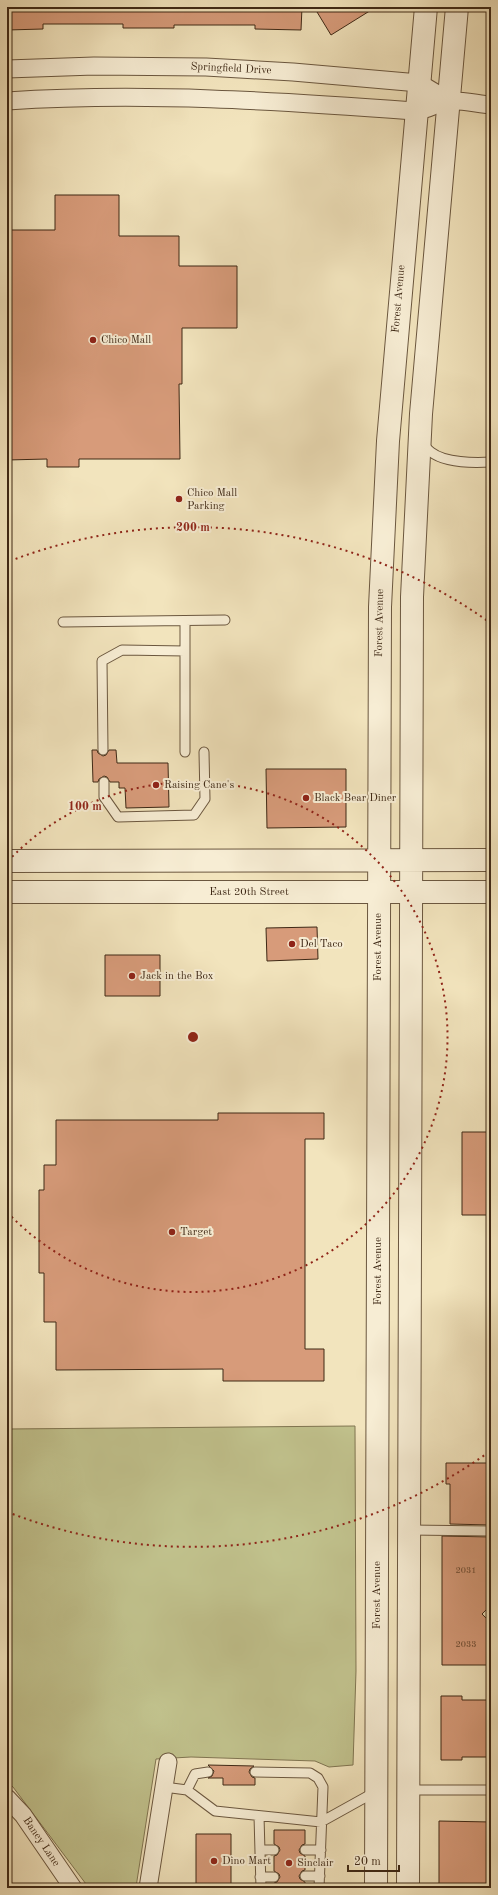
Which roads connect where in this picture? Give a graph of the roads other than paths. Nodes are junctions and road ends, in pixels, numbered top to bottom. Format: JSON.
{"nodes":[{"id":1,"x":426,"y":7,"type":"edge"},
{"id":2,"x":457,"y":7,"type":"edge"},
{"id":3,"x":7,"y":69,"type":"edge"},
{"id":4,"x":419,"y":83,"type":"junction"},
{"id":5,"x":7,"y":100,"type":"edge"},
{"id":6,"x":449,"y":101,"type":"junction"},
{"id":7,"x":491,"y":105,"type":"edge"},
{"id":8,"x":416,"y":111,"type":"junction"},
{"id":9,"x":420,"y":441,"type":"junction"},
{"id":10,"x":491,"y":462,"type":"edge"},
{"id":11,"x":225,"y":620,"type":"dead end"},
{"id":12,"x":185,"y":621,"type":"junction"},
{"id":13,"x":63,"y":622,"type":"dead end"},
{"id":14,"x":185,"y":651,"type":"junction"},
{"id":15,"x":103,"y":750,"type":"dead end"},
{"id":16,"x":185,"y":752,"type":"dead end"},
{"id":17,"x":204,"y":752,"type":"dead end"},
{"id":18,"x":104,"y":782,"type":"dead end"},
{"id":19,"x":49,"y":860,"type":"junction"},
{"id":20,"x":72,"y":860,"type":"junction"},
{"id":21,"x":378,"y":860,"type":"junction"},
{"id":22,"x":410,"y":860,"type":"junction"},
{"id":23,"x":491,"y":860,"type":"edge"},
{"id":24,"x":7,"y":861,"type":"edge"},
{"id":25,"x":61,"y":891,"type":"junction"},
{"id":26,"x":7,"y":892,"type":"edge"},
{"id":27,"x":378,"y":892,"type":"junction"},
{"id":28,"x":410,"y":892,"type":"junction"},
{"id":29,"x":491,"y":892,"type":"edge"},
{"id":30,"x":409,"y":1530,"type":"junction"},
{"id":31,"x":491,"y":1531,"type":"edge"},
{"id":32,"x":168,"y":1762,"type":"dead end"},
{"id":33,"x":208,"y":1772,"type":"dead end"},
{"id":34,"x":255,"y":1772,"type":"dead end"},
{"id":35,"x":164,"y":1787,"type":"junction"},
{"id":36,"x":187,"y":1790,"type":"junction"},
{"id":37,"x":408,"y":1790,"type":"junction"},
{"id":38,"x":491,"y":1790,"type":"edge"},
{"id":39,"x":377,"y":1791,"type":"junction"},
{"id":40,"x":7,"y":1798,"type":"edge"},
{"id":41,"x":259,"y":1816,"type":"junction"},
{"id":42,"x":322,"y":1822,"type":"junction"},
{"id":43,"x":260,"y":1850,"type":"junction"},
{"id":44,"x":274,"y":1850,"type":"dead end"},
{"id":45,"x":305,"y":1850,"type":"dead end"},
{"id":46,"x":321,"y":1850,"type":"junction"},
{"id":47,"x":305,"y":1876,"type":"dead end"},
{"id":48,"x":320,"y":1876,"type":"junction"},
{"id":49,"x":260,"y":1877,"type":"junction"},
{"id":50,"x":274,"y":1877,"type":"dead end"},
{"id":51,"x":73,"y":1888,"type":"edge"},
{"id":52,"x":148,"y":1888,"type":"edge"},
{"id":53,"x":261,"y":1888,"type":"edge"},
{"id":54,"x":319,"y":1888,"type":"edge"},
{"id":55,"x":376,"y":1888,"type":"edge"},
{"id":56,"x":408,"y":1888,"type":"edge"}],
"edges":[{"from":1,"to":4,"type":"street","name":"Forest Avenue"},
{"from":2,"to":6,"type":"street"},
{"from":3,"to":4,"type":"street","name":"Springfield Drive"},
{"from":4,"to":6,"type":"street","name":"Springfield Drive"},
{"from":4,"to":8,"type":"street","name":"Forest Avenue"},
{"from":5,"to":8,"type":"street","name":"Springfield Drive"},
{"from":6,"to":7,"type":"street","name":"Springfield Drive"},
{"from":6,"to":8,"type":"street","name":"Springfield Drive"},
{"from":6,"to":9,"type":"street"},
{"from":8,"to":21,"type":"street","name":"Forest Avenue"},
{"from":9,"to":10,"type":"lane"},
{"from":9,"to":22,"type":"street"},
{"from":11,"to":12,"type":"lane"},
{"from":12,"to":13,"type":"lane"},
{"from":12,"to":14,"type":"lane"},
{"from":14,"to":15,"type":"lane"},
{"from":14,"to":16,"type":"lane"},
{"from":17,"to":18,"type":"lane"},
{"from":19,"to":20,"type":"street"},
{"from":19,"to":24,"type":"street"},
{"from":19,"to":25,"type":"street"},
{"from":20,"to":21,"type":"street"},
{"from":20,"to":25,"type":"street"},
{"from":21,"to":22,"type":"street"},
{"from":21,"to":27,"type":"street","name":"Forest Avenue"},
{"from":22,"to":23,"type":"street"},
{"from":22,"to":28,"type":"street"},
{"from":25,"to":26,"type":"street","name":"East 20th Street"},
{"from":25,"to":27,"type":"street","name":"East 20th Street"},
{"from":27,"to":28,"type":"street","name":"East 20th Street"},
{"from":27,"to":39,"type":"street","name":"Forest Avenue"},
{"from":28,"to":29,"type":"street","name":"East 20th Street"},
{"from":28,"to":30,"type":"street"},
{"from":30,"to":31,"type":"lane"},
{"from":30,"to":37,"type":"street"},
{"from":32,"to":35,"type":"street"},
{"from":33,"to":36,"type":"lane"},
{"from":34,"to":42,"type":"lane"},
{"from":35,"to":36,"type":"lane"},
{"from":35,"to":52,"type":"street"},
{"from":36,"to":41,"type":"lane"},
{"from":37,"to":38,"type":"lane"},
{"from":37,"to":56,"type":"street"},
{"from":39,"to":42,"type":"lane"},
{"from":39,"to":55,"type":"street","name":"Forest Avenue"},
{"from":40,"to":51,"type":"street","name":"Baney Lane"},
{"from":41,"to":42,"type":"lane"},
{"from":41,"to":43,"type":"lane"},
{"from":42,"to":46,"type":"lane"},
{"from":43,"to":44,"type":"lane"},
{"from":43,"to":49,"type":"lane"},
{"from":45,"to":46,"type":"lane"},
{"from":46,"to":48,"type":"lane"},
{"from":47,"to":48,"type":"lane"},
{"from":48,"to":54,"type":"lane"},
{"from":49,"to":50,"type":"lane"},
{"from":49,"to":53,"type":"lane"}]}
